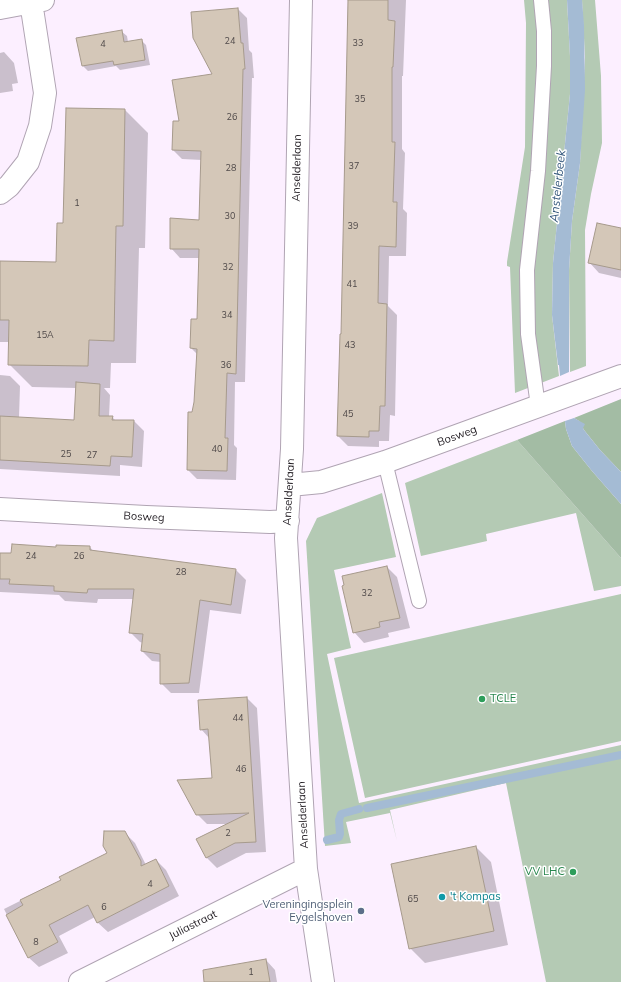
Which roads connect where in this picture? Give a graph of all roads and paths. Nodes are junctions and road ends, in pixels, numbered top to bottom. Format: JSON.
{"nodes":[{"id":1,"x":301,"y":0,"type":"edge"},
{"id":2,"x":541,"y":0,"type":"edge"},
{"id":3,"x":37,"y":1,"type":"edge"},
{"id":4,"x":0,"y":8,"type":"edge"},
{"id":5,"x":0,"y":193,"type":"edge"},
{"id":6,"x":621,"y":376,"type":"edge"},
{"id":7,"x":538,"y":406,"type":"junction"},
{"id":8,"x":385,"y":462,"type":"junction"},
{"id":9,"x":290,"y":485,"type":"junction"},
{"id":10,"x":0,"y":510,"type":"edge"},
{"id":11,"x":288,"y":521,"type":"junction"},
{"id":12,"x":419,"y":601,"type":"dead end"},
{"id":13,"x":306,"y":869,"type":"junction"},
{"id":14,"x":80,"y":982,"type":"edge"},
{"id":15,"x":323,"y":982,"type":"edge"}],
"edges":[{"from":1,"to":9,"type":"street","name":"Anselderlaan"},
{"from":2,"to":7,"type":"lane"},
{"from":3,"to":4,"type":"street"},
{"from":3,"to":5,"type":"street"},
{"from":6,"to":7,"type":"street","name":"Bosweg"},
{"from":7,"to":8,"type":"street","name":"Bosweg"},
{"from":8,"to":9,"type":"street","name":"Bosweg"},
{"from":8,"to":12,"type":"lane"},
{"from":9,"to":11,"type":"street","name":"Anselderlaan"},
{"from":10,"to":11,"type":"street","name":"Bosweg"},
{"from":11,"to":13,"type":"street","name":"Anselderlaan"},
{"from":13,"to":14,"type":"street","name":"Juliastraat"},
{"from":13,"to":15,"type":"street","name":"Anselderlaan"}]}
